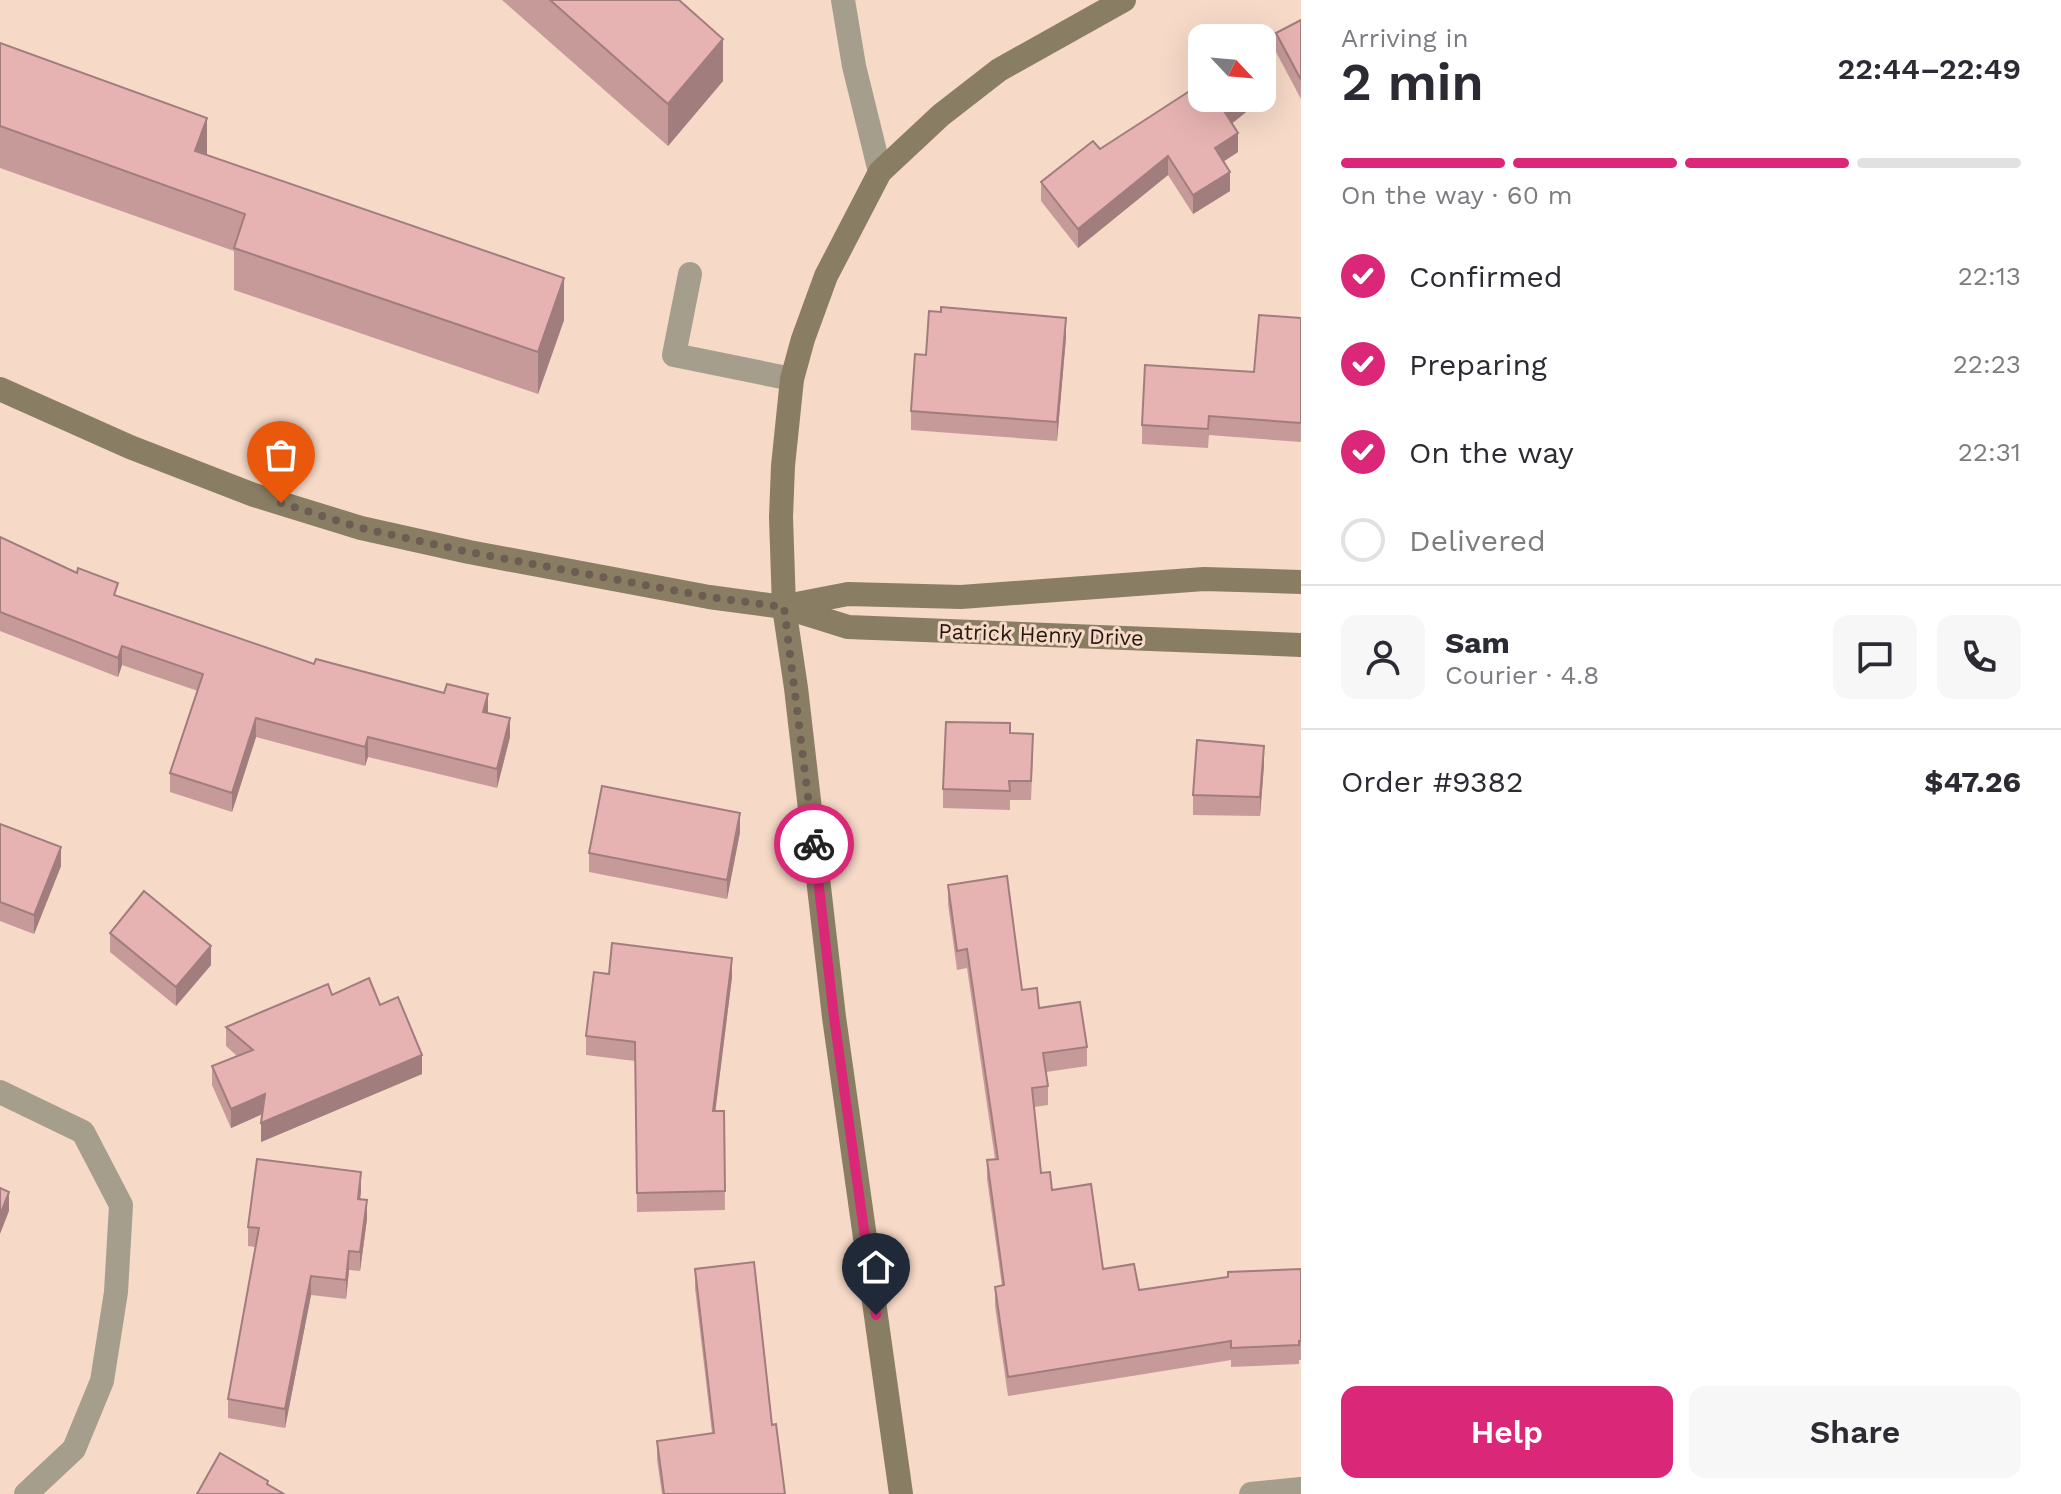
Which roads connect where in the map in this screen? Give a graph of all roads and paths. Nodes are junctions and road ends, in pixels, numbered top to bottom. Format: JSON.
{"nodes":[{"id":1,"x":843,"y":0,"type":"edge"},
{"id":2,"x":1124,"y":0,"type":"edge"},
{"id":3,"x":880,"y":172,"type":"junction"},
{"id":4,"x":690,"y":274,"type":"dead end"},
{"id":5,"x":792,"y":379,"type":"junction"},
{"id":6,"x":0,"y":389,"type":"edge"},
{"id":7,"x":1301,"y":582,"type":"edge"},
{"id":8,"x":784,"y":607,"type":"junction"},
{"id":9,"x":1301,"y":645,"type":"edge"},
{"id":10,"x":0,"y":1092,"type":"edge"},
{"id":11,"x":1301,"y":1489,"type":"edge"},
{"id":12,"x":26,"y":1494,"type":"edge"},
{"id":13,"x":901,"y":1494,"type":"edge"},
{"id":14,"x":1251,"y":1494,"type":"edge"}],
"edges":[{"from":1,"to":3,"type":"street"},
{"from":2,"to":3,"type":"street"},
{"from":3,"to":5,"type":"street"},
{"from":4,"to":5,"type":"street"},
{"from":5,"to":8,"type":"street"},
{"from":6,"to":8,"type":"street","name":"Patrick Henry Drive"},
{"from":7,"to":8,"type":"street","name":"Patrick Henry Drive"},
{"from":8,"to":9,"type":"street","name":"Patrick Henry Drive"},
{"from":8,"to":13,"type":"street"},
{"from":10,"to":12,"type":"street"},
{"from":11,"to":14,"type":"street"}]}
